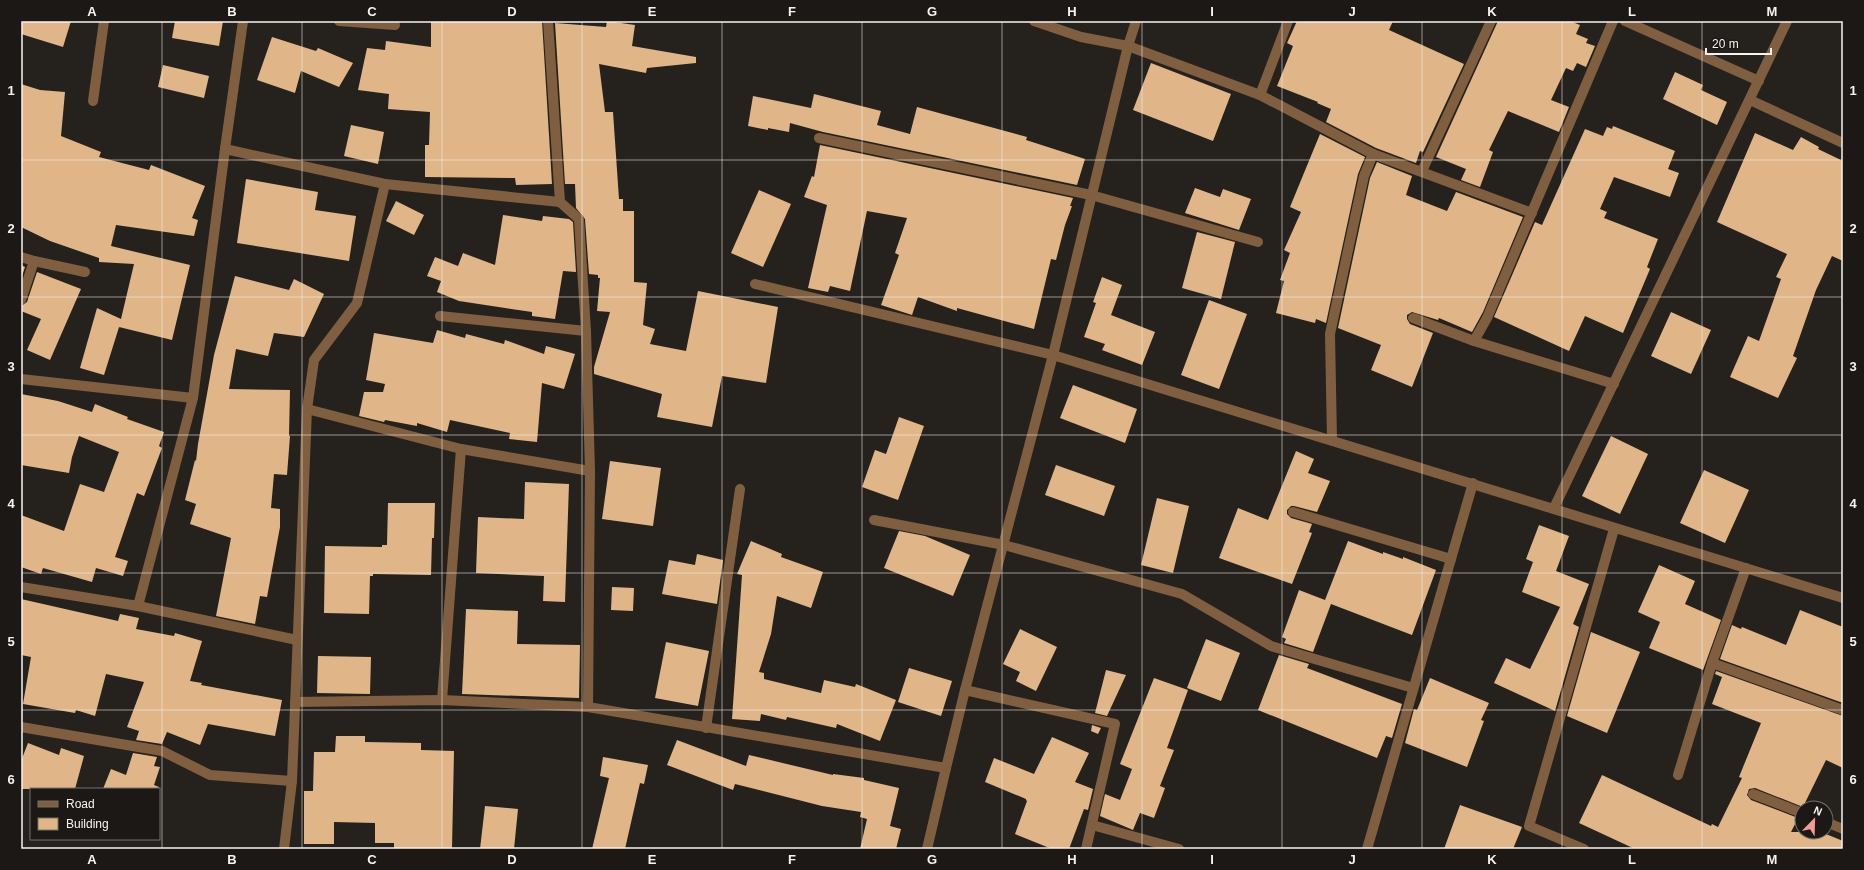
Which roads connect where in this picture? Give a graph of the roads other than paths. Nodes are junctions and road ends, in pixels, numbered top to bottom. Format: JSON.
{"nodes":[{"id":1,"x":104,"y":21,"type":"edge"},
{"id":2,"x":243,"y":21,"type":"edge"},
{"id":3,"x":339,"y":21,"type":"edge"},
{"id":4,"x":548,"y":21,"type":"edge"},
{"id":5,"x":1034,"y":21,"type":"edge"},
{"id":6,"x":1136,"y":21,"type":"edge"},
{"id":7,"x":1288,"y":21,"type":"edge"},
{"id":8,"x":1490,"y":21,"type":"edge"},
{"id":9,"x":1613,"y":21,"type":"edge"},
{"id":10,"x":1625,"y":21,"type":"edge"},
{"id":11,"x":1787,"y":21,"type":"edge"},
{"id":12,"x":395,"y":25,"type":"dead end"},
{"id":13,"x":1128,"y":46,"type":"junction"},
{"id":14,"x":1759,"y":81,"type":"junction"},
{"id":15,"x":1260,"y":95,"type":"junction"},
{"id":16,"x":1750,"y":100,"type":"junction"},
{"id":17,"x":93,"y":101,"type":"dead end"},
{"id":18,"x":819,"y":138,"type":"dead end"},
{"id":19,"x":1843,"y":143,"type":"edge"},
{"id":20,"x":225,"y":149,"type":"junction"},
{"id":21,"x":1373,"y":154,"type":"junction"},
{"id":22,"x":1422,"y":171,"type":"junction"},
{"id":23,"x":385,"y":184,"type":"junction"},
{"id":24,"x":1091,"y":194,"type":"junction"},
{"id":25,"x":560,"y":202,"type":"junction"},
{"id":26,"x":1532,"y":213,"type":"junction"},
{"id":27,"x":1258,"y":242,"type":"dead end"},
{"id":28,"x":21,"y":258,"type":"edge"},
{"id":29,"x":34,"y":261,"type":"junction"},
{"id":30,"x":85,"y":272,"type":"dead end"},
{"id":31,"x":755,"y":284,"type":"dead end"},
{"id":32,"x":21,"y":300,"type":"edge"},
{"id":33,"x":440,"y":316,"type":"dead end"},
{"id":34,"x":1413,"y":318,"type":"dead end"},
{"id":35,"x":586,"y":331,"type":"junction"},
{"id":36,"x":1474,"y":341,"type":"junction"},
{"id":37,"x":1053,"y":355,"type":"junction"},
{"id":38,"x":21,"y":379,"type":"edge"},
{"id":39,"x":1614,"y":384,"type":"junction"},
{"id":40,"x":193,"y":398,"type":"junction"},
{"id":41,"x":307,"y":409,"type":"junction"},
{"id":42,"x":1332,"y":440,"type":"junction"},
{"id":43,"x":461,"y":449,"type":"junction"},
{"id":44,"x":590,"y":471,"type":"junction"},
{"id":45,"x":1473,"y":483,"type":"junction"},
{"id":46,"x":740,"y":490,"type":"dead end"},
{"id":47,"x":1554,"y":508,"type":"junction"},
{"id":48,"x":1293,"y":512,"type":"dead end"},
{"id":49,"x":874,"y":520,"type":"dead end"},
{"id":50,"x":1614,"y":529,"type":"junction"},
{"id":51,"x":1004,"y":545,"type":"junction"},
{"id":52,"x":1451,"y":559,"type":"junction"},
{"id":53,"x":1746,"y":568,"type":"junction"},
{"id":54,"x":21,"y":587,"type":"edge"},
{"id":55,"x":1843,"y":598,"type":"edge"},
{"id":56,"x":138,"y":606,"type":"junction"},
{"id":57,"x":297,"y":640,"type":"junction"},
{"id":58,"x":1712,"y":663,"type":"junction"},
{"id":59,"x":1413,"y":688,"type":"junction"},
{"id":60,"x":965,"y":690,"type":"junction"},
{"id":61,"x":442,"y":700,"type":"junction"},
{"id":62,"x":295,"y":702,"type":"junction"},
{"id":63,"x":588,"y":707,"type":"junction"},
{"id":64,"x":1843,"y":710,"type":"edge"},
{"id":65,"x":21,"y":728,"type":"edge"},
{"id":66,"x":706,"y":728,"type":"junction"},
{"id":67,"x":946,"y":768,"type":"junction"},
{"id":68,"x":1678,"y":775,"type":"dead end"},
{"id":69,"x":292,"y":781,"type":"junction"},
{"id":70,"x":1753,"y":794,"type":"dead end"},
{"id":71,"x":1794,"y":810,"type":"edge"},
{"id":72,"x":1092,"y":825,"type":"junction"},
{"id":73,"x":284,"y":849,"type":"edge"},
{"id":74,"x":927,"y":849,"type":"edge"},
{"id":75,"x":1086,"y":849,"type":"edge"},
{"id":76,"x":1179,"y":849,"type":"edge"},
{"id":77,"x":1367,"y":849,"type":"edge"},
{"id":78,"x":1584,"y":849,"type":"edge"}],
"edges":[{"from":1,"to":17,"type":"street"},
{"from":2,"to":20,"type":"street"},
{"from":3,"to":12,"type":"street"},
{"from":4,"to":25,"type":"street"},
{"from":5,"to":13,"type":"street"},
{"from":6,"to":13,"type":"street"},
{"from":7,"to":15,"type":"street"},
{"from":8,"to":22,"type":"street"},
{"from":9,"to":26,"type":"street"},
{"from":10,"to":14,"type":"street"},
{"from":11,"to":14,"type":"street"},
{"from":13,"to":15,"type":"street"},
{"from":13,"to":24,"type":"street"},
{"from":14,"to":16,"type":"street"},
{"from":15,"to":21,"type":"street"},
{"from":16,"to":19,"type":"street"},
{"from":16,"to":39,"type":"street"},
{"from":18,"to":24,"type":"street"},
{"from":20,"to":23,"type":"street"},
{"from":20,"to":40,"type":"street"},
{"from":21,"to":22,"type":"street"},
{"from":21,"to":42,"type":"street"},
{"from":22,"to":26,"type":"street"},
{"from":23,"to":25,"type":"street"},
{"from":23,"to":41,"type":"street"},
{"from":24,"to":27,"type":"street"},
{"from":24,"to":37,"type":"street"},
{"from":25,"to":35,"type":"street"},
{"from":26,"to":36,"type":"street"},
{"from":28,"to":29,"type":"street"},
{"from":29,"to":30,"type":"street"},
{"from":29,"to":32,"type":"street"},
{"from":31,"to":37,"type":"street"},
{"from":33,"to":35,"type":"street"},
{"from":34,"to":36,"type":"street"},
{"from":35,"to":44,"type":"street"},
{"from":36,"to":39,"type":"street"},
{"from":37,"to":42,"type":"street"},
{"from":37,"to":51,"type":"street"},
{"from":38,"to":40,"type":"street"},
{"from":39,"to":47,"type":"street"},
{"from":40,"to":56,"type":"street"},
{"from":41,"to":43,"type":"street"},
{"from":41,"to":57,"type":"street"},
{"from":42,"to":45,"type":"street"},
{"from":43,"to":44,"type":"street"},
{"from":43,"to":61,"type":"street"},
{"from":44,"to":63,"type":"street"},
{"from":45,"to":47,"type":"street"},
{"from":45,"to":52,"type":"street"},
{"from":46,"to":66,"type":"street"},
{"from":47,"to":50,"type":"street"},
{"from":48,"to":52,"type":"street"},
{"from":49,"to":51,"type":"street"},
{"from":50,"to":53,"type":"street"},
{"from":50,"to":78,"type":"street"},
{"from":51,"to":59,"type":"street"},
{"from":51,"to":60,"type":"street"},
{"from":52,"to":59,"type":"street"},
{"from":53,"to":55,"type":"street"},
{"from":53,"to":58,"type":"street"},
{"from":54,"to":56,"type":"street"},
{"from":56,"to":57,"type":"street"},
{"from":57,"to":62,"type":"street"},
{"from":58,"to":64,"type":"street"},
{"from":58,"to":68,"type":"street"},
{"from":59,"to":77,"type":"street"},
{"from":60,"to":67,"type":"street"},
{"from":60,"to":72,"type":"street"},
{"from":61,"to":62,"type":"street"},
{"from":61,"to":63,"type":"street"},
{"from":62,"to":69,"type":"street"},
{"from":63,"to":66,"type":"street"},
{"from":65,"to":69,"type":"street"},
{"from":66,"to":67,"type":"street"},
{"from":67,"to":74,"type":"street"},
{"from":69,"to":73,"type":"street"},
{"from":70,"to":71,"type":"street"},
{"from":72,"to":75,"type":"street"},
{"from":72,"to":76,"type":"street"}]}
